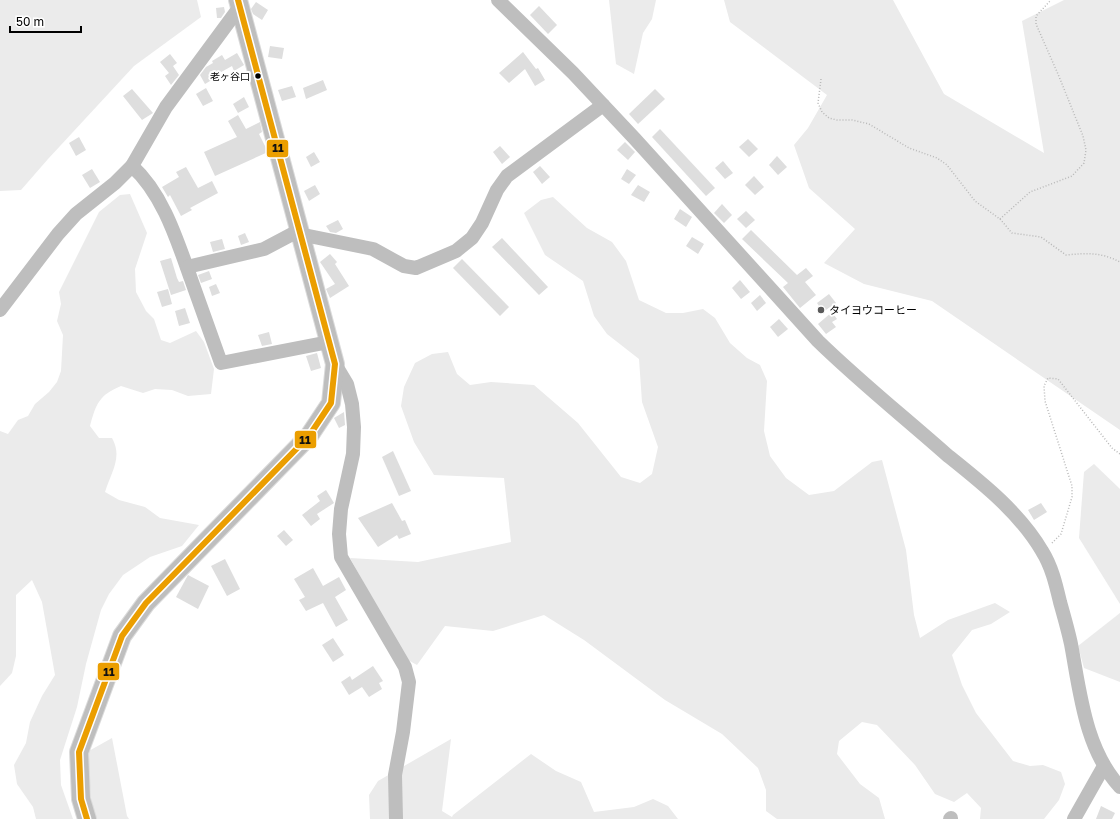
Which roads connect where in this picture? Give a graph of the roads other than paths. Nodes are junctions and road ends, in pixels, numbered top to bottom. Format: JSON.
{"nodes":[{"id":1,"x":498,"y":0,"type":"edge"},
{"id":2,"x":239,"y":3,"type":"edge"},
{"id":3,"x":603,"y":105,"type":"junction"},
{"id":4,"x":132,"y":166,"type":"junction"},
{"id":5,"x":298,"y":232,"type":"junction"},
{"id":6,"x":187,"y":267,"type":"junction"},
{"id":7,"x":0,"y":310,"type":"edge"},
{"id":8,"x":329,"y":342,"type":"junction"},
{"id":9,"x":335,"y":364,"type":"junction"},
{"id":10,"x":1104,"y":766,"type":"junction"},
{"id":11,"x":1120,"y":787,"type":"edge"},
{"id":12,"x":87,"y":819,"type":"edge"},
{"id":13,"x":396,"y":819,"type":"edge"},
{"id":14,"x":1074,"y":819,"type":"edge"}],
"edges":[{"from":1,"to":3,"type":"street"},
{"from":2,"to":4,"type":"street"},
{"from":2,"to":5,"type":"main road"},
{"from":3,"to":5,"type":"street"},
{"from":3,"to":10,"type":"street"},
{"from":4,"to":6,"type":"street"},
{"from":4,"to":7,"type":"street"},
{"from":5,"to":6,"type":"street"},
{"from":5,"to":8,"type":"main road"},
{"from":6,"to":8,"type":"street"},
{"from":8,"to":9,"type":"main road"},
{"from":9,"to":12,"type":"main road"},
{"from":9,"to":13,"type":"street"},
{"from":10,"to":11,"type":"street"},
{"from":10,"to":14,"type":"street"}]}
